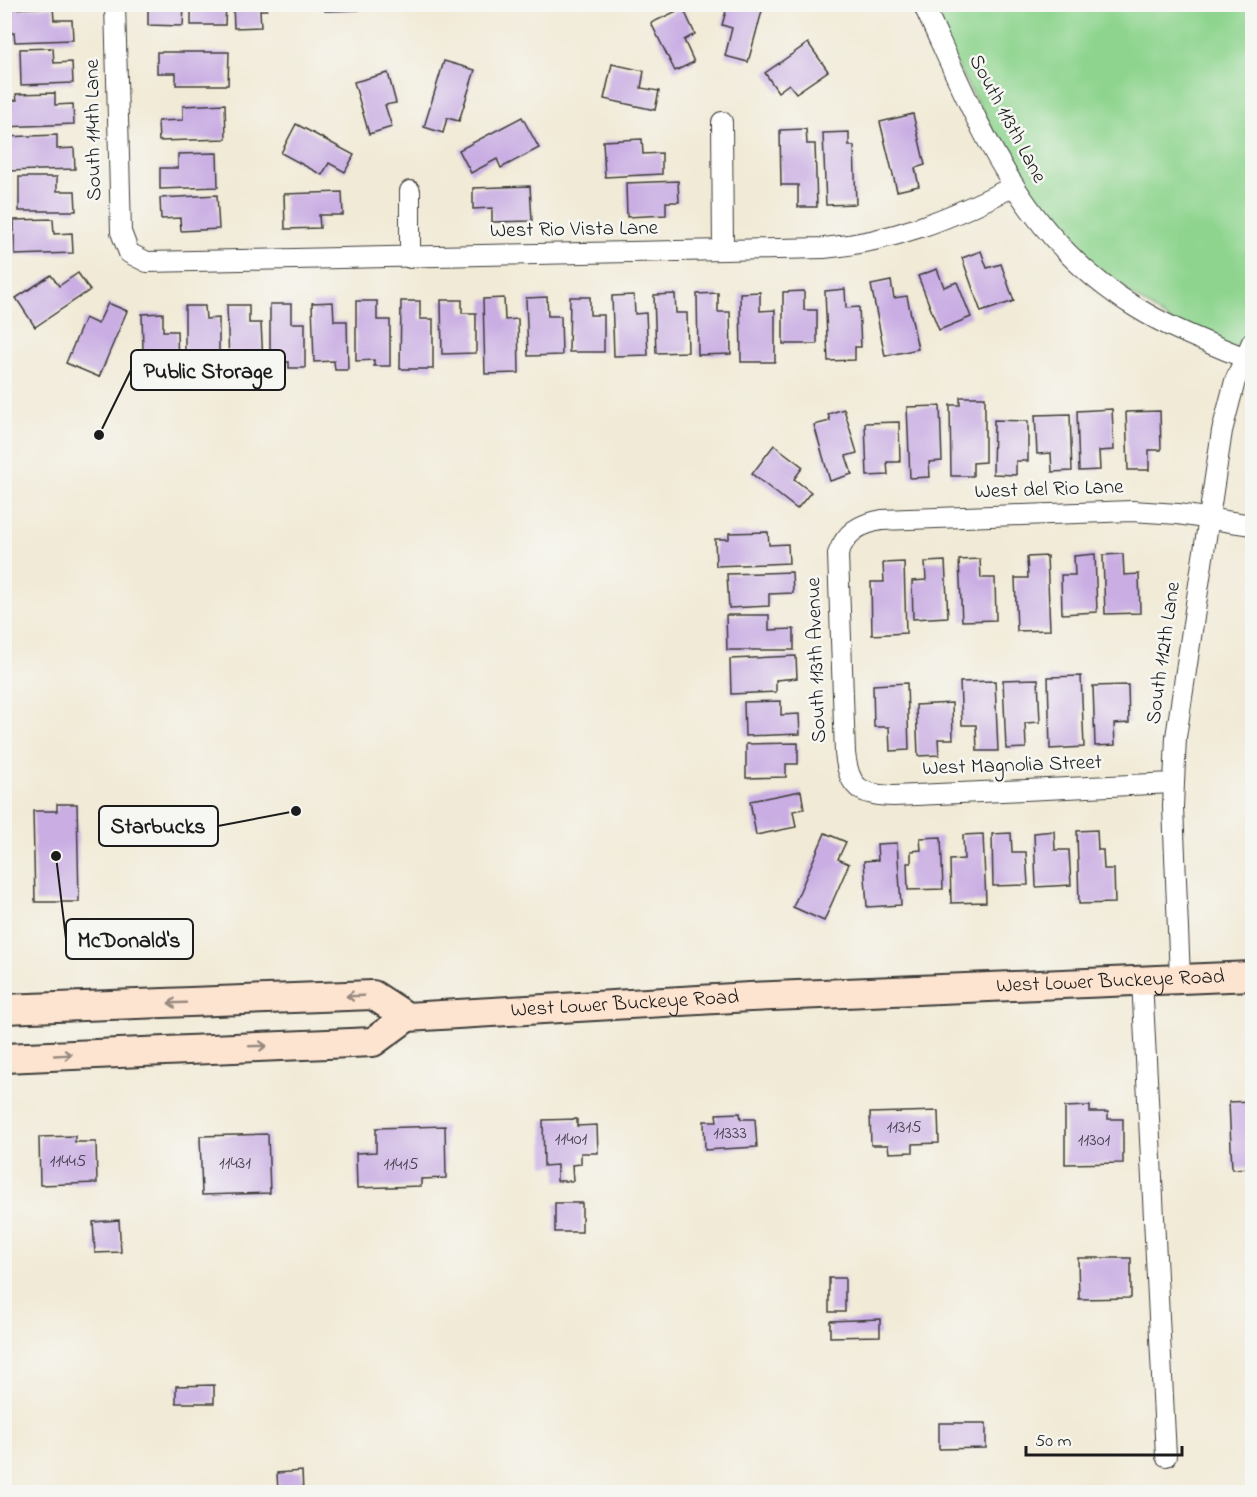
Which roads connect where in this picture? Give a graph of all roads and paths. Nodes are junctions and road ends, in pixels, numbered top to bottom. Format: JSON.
{"nodes":[{"id":1,"x":115,"y":4,"type":"edge"},
{"id":2,"x":922,"y":4,"type":"edge"},
{"id":3,"x":722,"y":122,"type":"dead end"},
{"id":4,"x":1012,"y":187,"type":"junction"},
{"id":5,"x":410,"y":191,"type":"dead end"},
{"id":6,"x":723,"y":250,"type":"junction"},
{"id":7,"x":129,"y":253,"type":"joint"},
{"id":8,"x":410,"y":258,"type":"junction"},
{"id":9,"x":1249,"y":350,"type":"edge"},
{"id":10,"x":1208,"y":519,"type":"junction"},
{"id":11,"x":1252,"y":525,"type":"edge"},
{"id":12,"x":849,"y":533,"type":"joint"},
{"id":13,"x":1173,"y":783,"type":"junction"},
{"id":14,"x":854,"y":786,"type":"joint"},
{"id":15,"x":1252,"y":976,"type":"edge"},
{"id":16,"x":1180,"y":978,"type":"junction"},
{"id":17,"x":1142,"y":980,"type":"junction"},
{"id":18,"x":4,"y":1009,"type":"edge"},
{"id":19,"x":407,"y":1017,"type":"junction"},
{"id":20,"x":4,"y":1058,"type":"edge"},
{"id":21,"x":1166,"y":1456,"type":"dead end"}],
"edges":[{"from":1,"to":7,"type":"street","name":"South 114th Lane"},
{"from":2,"to":4,"type":"street","name":"South 113th Lane"},
{"from":3,"to":6,"type":"street"},
{"from":4,"to":6,"type":"street","name":"West Rio Vista Lane"},
{"from":4,"to":9,"type":"street","name":"South 113th Lane"},
{"from":5,"to":8,"type":"street"},
{"from":6,"to":8,"type":"street","name":"West Rio Vista Lane"},
{"from":7,"to":8,"type":"street","name":"West Rio Vista Lane"},
{"from":9,"to":10,"type":"street","name":"South 112th Lane"},
{"from":10,"to":11,"type":"street","name":"West del Rio Lane"},
{"from":10,"to":12,"type":"street","name":"West del Rio Lane"},
{"from":10,"to":13,"type":"street","name":"South 112th Lane"},
{"from":12,"to":14,"type":"street","name":"South 113th Avenue"},
{"from":13,"to":14,"type":"street","name":"West Magnolia Street"},
{"from":13,"to":16,"type":"street","name":"South 112th Lane"},
{"from":15,"to":16,"type":"main road","name":"West Lower Buckeye Road"},
{"from":16,"to":17,"type":"main road","name":"West Lower Buckeye Road"},
{"from":17,"to":19,"type":"main road","name":"West Lower Buckeye Road"},
{"from":17,"to":21,"type":"street"},
{"from":19,"to":18,"type":"main road","one_way":true},
{"from":20,"to":19,"type":"main road","one_way":true}]}
